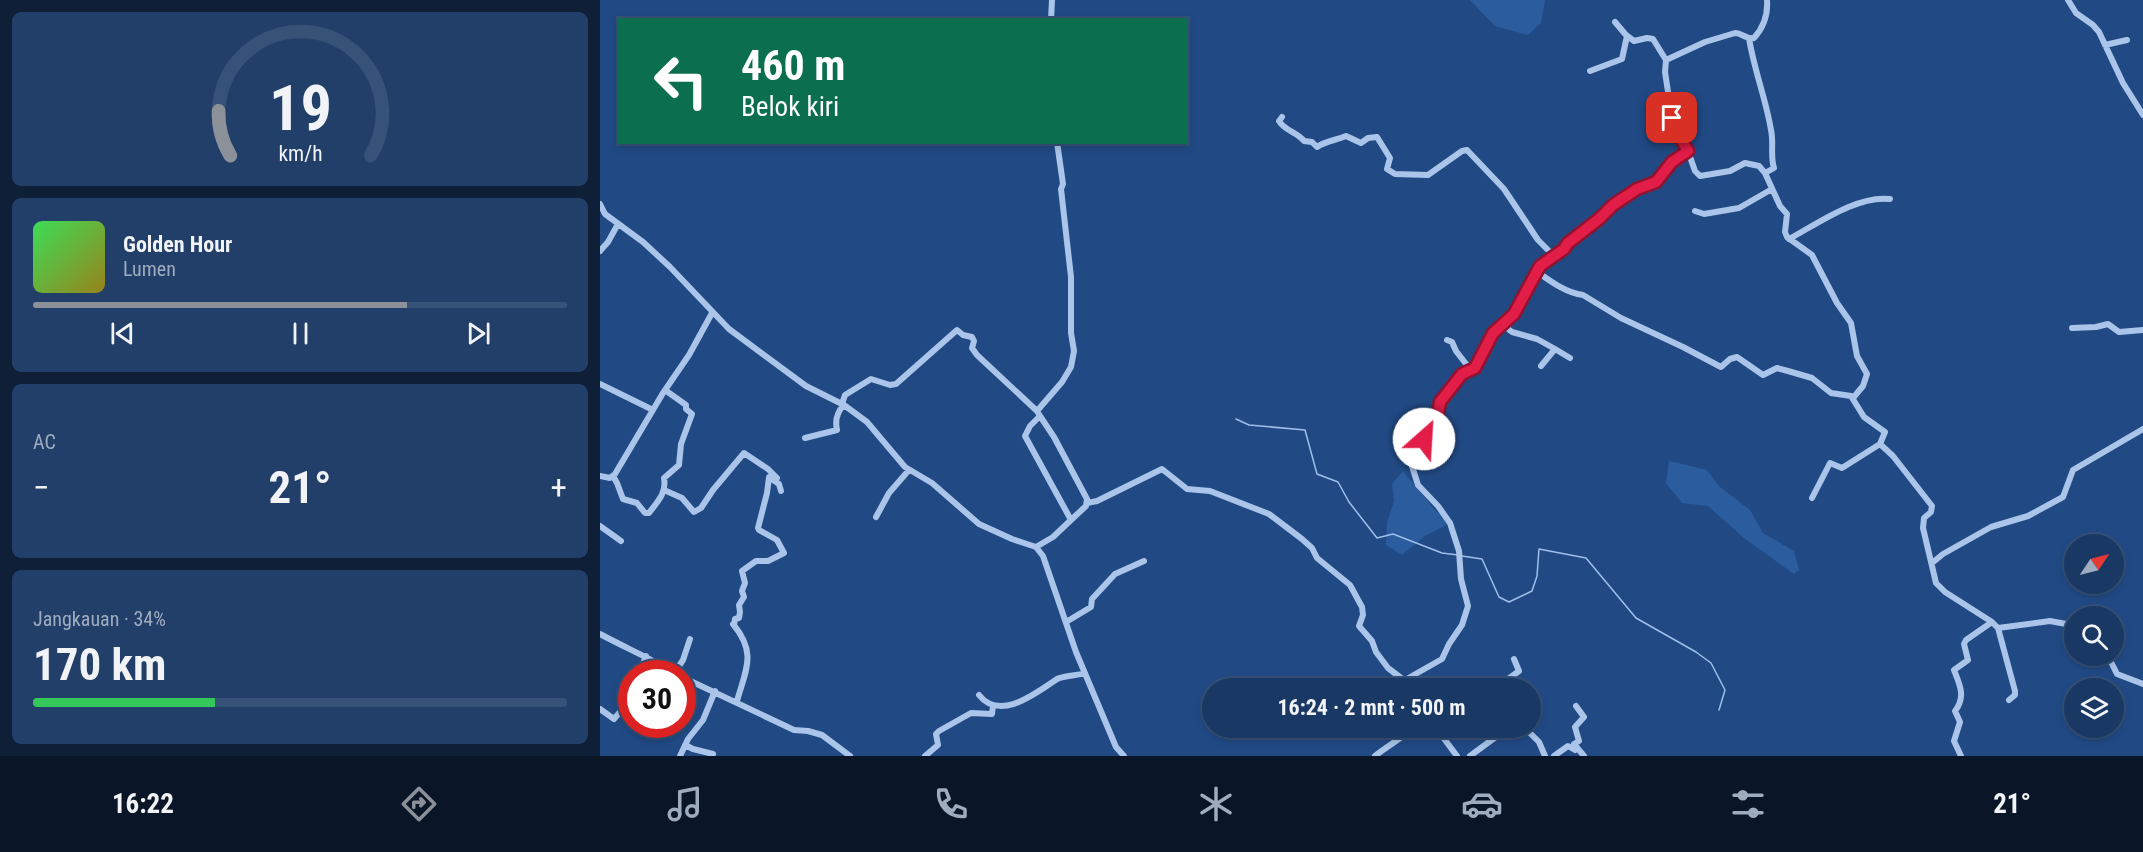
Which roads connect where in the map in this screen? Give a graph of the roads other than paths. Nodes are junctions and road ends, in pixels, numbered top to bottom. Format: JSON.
{"nodes":[{"id":1,"x":1052,"y":0,"type":"edge"},
{"id":2,"x":1767,"y":0,"type":"edge"},
{"id":3,"x":2068,"y":0,"type":"edge"},
{"id":4,"x":1051,"y":18,"type":"edge"},
{"id":5,"x":1615,"y":22,"type":"dead end"},
{"id":6,"x":1627,"y":36,"type":"junction"},
{"id":7,"x":1749,"y":38,"type":"junction"},
{"id":8,"x":2127,"y":40,"type":"dead end"},
{"id":9,"x":2105,"y":45,"type":"junction"},
{"id":10,"x":1666,"y":60,"type":"junction"},
{"id":11,"x":1590,"y":71,"type":"dead end"},
{"id":12,"x":2140,"y":105,"type":"edge"},
{"id":13,"x":2143,"y":115,"type":"edge"},
{"id":14,"x":1282,"y":117,"type":"dead end"},
{"id":15,"x":1057,"y":144,"type":"edge"},
{"id":16,"x":1688,"y":151,"type":"junction"},
{"id":17,"x":1765,"y":173,"type":"junction"},
{"id":18,"x":1772,"y":189,"type":"junction"},
{"id":19,"x":1890,"y":199,"type":"dead end"},
{"id":20,"x":600,"y":204,"type":"edge"},
{"id":21,"x":1695,"y":210,"type":"dead end"},
{"id":22,"x":618,"y":224,"type":"junction"},
{"id":23,"x":1789,"y":239,"type":"junction"},
{"id":24,"x":600,"y":251,"type":"edge"},
{"id":25,"x":1554,"y":256,"type":"junction"},
{"id":26,"x":1536,"y":271,"type":"junction"},
{"id":27,"x":711,"y":313,"type":"junction"},
{"id":28,"x":1502,"y":324,"type":"junction"},
{"id":29,"x":2072,"y":327,"type":"dead end"},
{"id":30,"x":2143,"y":330,"type":"edge"},
{"id":31,"x":1447,"y":340,"type":"dead end"},
{"id":32,"x":1555,"y":349,"type":"junction"},
{"id":33,"x":1570,"y":358,"type":"dead end"},
{"id":34,"x":1541,"y":366,"type":"dead end"},
{"id":35,"x":1470,"y":369,"type":"junction"},
{"id":36,"x":600,"y":384,"type":"edge"},
{"id":37,"x":665,"y":390,"type":"junction"},
{"id":38,"x":1853,"y":398,"type":"junction"},
{"id":39,"x":843,"y":405,"type":"junction"},
{"id":40,"x":654,"y":410,"type":"junction"},
{"id":41,"x":1039,"y":414,"type":"junction"},
{"id":42,"x":2143,"y":429,"type":"edge"},
{"id":43,"x":805,"y":438,"type":"dead end"},
{"id":44,"x":1880,"y":444,"type":"junction"},
{"id":45,"x":909,"y":470,"type":"junction"},
{"id":46,"x":600,"y":476,"type":"edge"},
{"id":47,"x":613,"y":476,"type":"junction"},
{"id":48,"x":664,"y":490,"type":"junction"},
{"id":49,"x":1812,"y":498,"type":"dead end"},
{"id":50,"x":1087,"y":503,"type":"junction"},
{"id":51,"x":876,"y":517,"type":"dead end"},
{"id":52,"x":1071,"y":520,"type":"junction"},
{"id":53,"x":600,"y":526,"type":"edge"},
{"id":54,"x":621,"y":541,"type":"dead end"},
{"id":55,"x":1036,"y":547,"type":"junction"},
{"id":56,"x":1144,"y":561,"type":"dead end"},
{"id":57,"x":1932,"y":562,"type":"junction"},
{"id":58,"x":1066,"y":622,"type":"junction"},
{"id":59,"x":1992,"y":622,"type":"junction"},
{"id":60,"x":2064,"y":624,"type":"edge"},
{"id":61,"x":1998,"y":628,"type":"junction"},
{"id":62,"x":600,"y":634,"type":"edge"},
{"id":63,"x":690,"y":639,"type":"dead end"},
{"id":64,"x":646,"y":656,"type":"junction"},
{"id":65,"x":1514,"y":659,"type":"dead end"},
{"id":66,"x":644,"y":660,"type":"edge"},
{"id":67,"x":653,"y":660,"type":"edge"},
{"id":68,"x":683,"y":660,"type":"edge"},
{"id":69,"x":2113,"y":666,"type":"edge"},
{"id":70,"x":1084,"y":673,"type":"junction"},
{"id":71,"x":1401,"y":678,"type":"edge"},
{"id":72,"x":1409,"y":678,"type":"edge"},
{"id":73,"x":1510,"y":678,"type":"edge"},
{"id":74,"x":696,"y":682,"type":"edge"},
{"id":75,"x":2143,"y":684,"type":"edge"},
{"id":76,"x":715,"y":691,"type":"junction"},
{"id":77,"x":979,"y":695,"type":"dead end"},
{"id":78,"x":2009,"y":700,"type":"dead end"},
{"id":79,"x":737,"y":701,"type":"junction"},
{"id":80,"x":993,"y":706,"type":"junction"},
{"id":81,"x":1576,"y":706,"type":"dead end"},
{"id":82,"x":600,"y":709,"type":"edge"},
{"id":83,"x":618,"y":713,"type":"edge"},
{"id":84,"x":1398,"y":738,"type":"edge"},
{"id":85,"x":1445,"y":738,"type":"edge"},
{"id":86,"x":1494,"y":738,"type":"edge"},
{"id":87,"x":1535,"y":738,"type":"edge"},
{"id":88,"x":685,"y":745,"type":"junction"},
{"id":89,"x":713,"y":754,"type":"dead end"},
{"id":90,"x":680,"y":756,"type":"edge"},
{"id":91,"x":850,"y":756,"type":"edge"},
{"id":92,"x":925,"y":756,"type":"edge"},
{"id":93,"x":1124,"y":756,"type":"edge"},
{"id":94,"x":1375,"y":756,"type":"edge"},
{"id":95,"x":1456,"y":756,"type":"edge"},
{"id":96,"x":1470,"y":756,"type":"edge"},
{"id":97,"x":1545,"y":756,"type":"edge"},
{"id":98,"x":1554,"y":756,"type":"edge"},
{"id":99,"x":1582,"y":756,"type":"edge"},
{"id":100,"x":1961,"y":756,"type":"edge"}],
"edges":[{"from":1,"to":4,"type":"street"},
{"from":2,"to":7,"type":"street"},
{"from":3,"to":9,"type":"street"},
{"from":5,"to":6,"type":"street"},
{"from":6,"to":10,"type":"street"},
{"from":6,"to":11,"type":"street"},
{"from":7,"to":10,"type":"street"},
{"from":7,"to":17,"type":"street"},
{"from":8,"to":9,"type":"street"},
{"from":9,"to":12,"type":"street"},
{"from":10,"to":16,"type":"street"},
{"from":12,"to":13,"type":"street"},
{"from":14,"to":25,"type":"street"},
{"from":15,"to":41,"type":"street"},
{"from":16,"to":17,"type":"street"},
{"from":16,"to":25,"type":"street"},
{"from":17,"to":18,"type":"street"},
{"from":18,"to":21,"type":"street"},
{"from":18,"to":23,"type":"street"},
{"from":19,"to":23,"type":"street"},
{"from":20,"to":22,"type":"street"},
{"from":22,"to":24,"type":"street"},
{"from":22,"to":27,"type":"street"},
{"from":23,"to":38,"type":"street"},
{"from":25,"to":26,"type":"street"},
{"from":26,"to":28,"type":"street"},
{"from":26,"to":38,"type":"street"},
{"from":27,"to":37,"type":"street"},
{"from":27,"to":39,"type":"street"},
{"from":28,"to":32,"type":"street"},
{"from":28,"to":35,"type":"street"},
{"from":29,"to":30,"type":"street"},
{"from":31,"to":35,"type":"street"},
{"from":32,"to":33,"type":"street"},
{"from":32,"to":34,"type":"street"},
{"from":35,"to":72,"type":"street"},
{"from":36,"to":40,"type":"street"},
{"from":37,"to":40,"type":"street"},
{"from":37,"to":48,"type":"street"},
{"from":38,"to":44,"type":"street"},
{"from":39,"to":41,"type":"street"},
{"from":39,"to":43,"type":"street"},
{"from":39,"to":45,"type":"street"},
{"from":40,"to":47,"type":"street"},
{"from":41,"to":50,"type":"street"},
{"from":41,"to":52,"type":"street"},
{"from":42,"to":57,"type":"street"},
{"from":44,"to":49,"type":"street"},
{"from":44,"to":57,"type":"street"},
{"from":45,"to":51,"type":"street"},
{"from":45,"to":55,"type":"street"},
{"from":46,"to":47,"type":"street"},
{"from":47,"to":48,"type":"street"},
{"from":48,"to":79,"type":"street"},
{"from":50,"to":52,"type":"street"},
{"from":50,"to":71,"type":"street"},
{"from":52,"to":55,"type":"street"},
{"from":53,"to":54,"type":"street"},
{"from":55,"to":58,"type":"street"},
{"from":56,"to":58,"type":"street"},
{"from":57,"to":59,"type":"street"},
{"from":58,"to":70,"type":"street"},
{"from":59,"to":61,"type":"street"},
{"from":59,"to":100,"type":"street"},
{"from":60,"to":61,"type":"street"},
{"from":61,"to":78,"type":"street"},
{"from":62,"to":64,"type":"street"},
{"from":63,"to":68,"type":"street"},
{"from":64,"to":66,"type":"street"},
{"from":64,"to":67,"type":"street"},
{"from":65,"to":73,"type":"street"},
{"from":69,"to":75,"type":"street"},
{"from":70,"to":80,"type":"street"},
{"from":70,"to":93,"type":"street"},
{"from":74,"to":76,"type":"street"},
{"from":76,"to":79,"type":"street"},
{"from":76,"to":88,"type":"street"},
{"from":77,"to":80,"type":"street"},
{"from":79,"to":91,"type":"street"},
{"from":80,"to":92,"type":"street"},
{"from":81,"to":99,"type":"street"},
{"from":82,"to":83,"type":"street"},
{"from":84,"to":94,"type":"street"},
{"from":85,"to":95,"type":"street"},
{"from":86,"to":96,"type":"street"},
{"from":87,"to":97,"type":"street"},
{"from":88,"to":89,"type":"street"},
{"from":88,"to":90,"type":"street"},
{"from":98,"to":99,"type":"street"}]}
